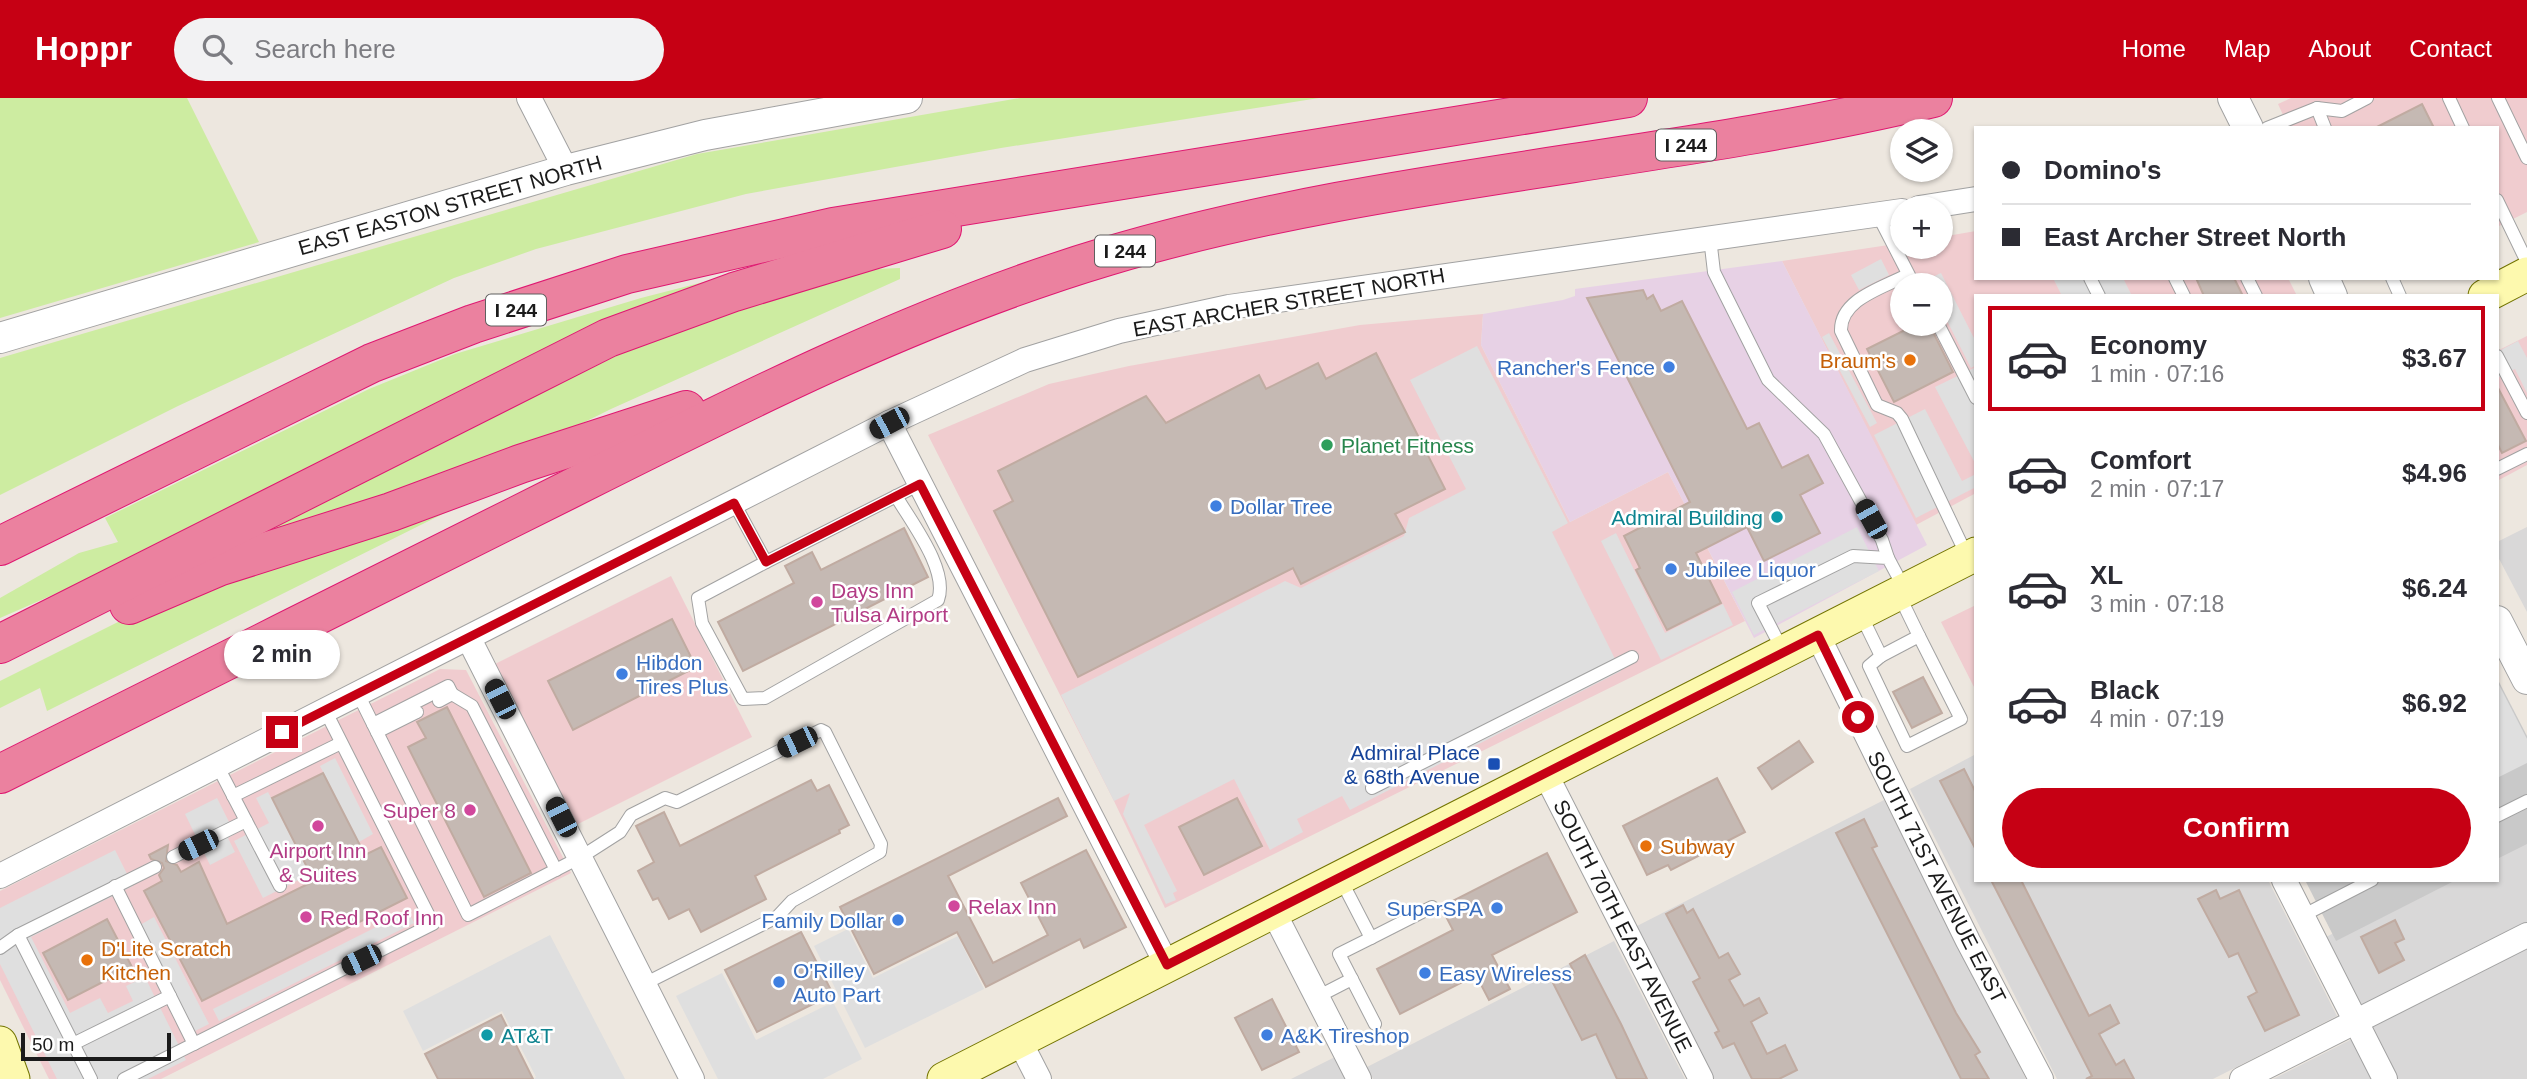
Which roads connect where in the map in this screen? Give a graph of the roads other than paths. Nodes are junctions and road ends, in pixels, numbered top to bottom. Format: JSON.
{"nodes":[{"id":1,"x":529,"y":98,"type":"edge"},
{"id":2,"x":907,"y":98,"type":"edge"},
{"id":3,"x":1629,"y":98,"type":"edge"},
{"id":4,"x":1933,"y":98,"type":"edge"},
{"id":5,"x":2233,"y":98,"type":"edge"},
{"id":6,"x":2367,"y":98,"type":"edge"},
{"id":7,"x":2449,"y":98,"type":"edge"},
{"id":8,"x":2498,"y":98,"type":"edge"},
{"id":9,"x":871,"y":101,"type":"edge"},
{"id":10,"x":2316,"y":108,"type":"junction"},
{"id":11,"x":2247,"y":126,"type":"edge"},
{"id":12,"x":2272,"y":126,"type":"edge"},
{"id":13,"x":2324,"y":126,"type":"edge"},
{"id":14,"x":2462,"y":126,"type":"edge"},
{"id":15,"x":2527,"y":158,"type":"edge"},
{"id":16,"x":566,"y":170,"type":"junction"},
{"id":17,"x":1071,"y":188,"type":"junction"},
{"id":18,"x":1974,"y":199,"type":"edge"},
{"id":19,"x":1953,"y":203,"type":"edge"},
{"id":20,"x":2499,"y":204,"type":"edge"},
{"id":21,"x":1890,"y":213,"type":"edge"},
{"id":22,"x":1878,"y":215,"type":"junction"},
{"id":23,"x":1710,"y":238,"type":"junction"},
{"id":24,"x":2527,"y":262,"type":"edge"},
{"id":25,"x":1907,"y":273,"type":"edge"},
{"id":26,"x":2527,"y":274,"type":"edge"},
{"id":27,"x":1890,"y":289,"type":"edge"},
{"id":28,"x":2489,"y":294,"type":"edge"},
{"id":29,"x":1944,"y":336,"type":"edge"},
{"id":30,"x":0,"y":338,"type":"edge"},
{"id":31,"x":2499,"y":360,"type":"edge"},
{"id":32,"x":828,"y":363,"type":"junction"},
{"id":33,"x":1974,"y":394,"type":"edge"},
{"id":34,"x":2527,"y":413,"type":"edge"},
{"id":35,"x":889,"y":423,"type":"junction"},
{"id":36,"x":2527,"y":454,"type":"edge"},
{"id":37,"x":2499,"y":468,"type":"edge"},
{"id":38,"x":920,"y":484,"type":"junction"},
{"id":39,"x":896,"y":496,"type":"junction"},
{"id":40,"x":734,"y":503,"type":"junction"},
{"id":41,"x":0,"y":546,"type":"edge"},
{"id":42,"x":1972,"y":556,"type":"edge"},
{"id":43,"x":1888,"y":558,"type":"junction"},
{"id":44,"x":766,"y":562,"type":"junction"},
{"id":45,"x":1902,"y":592,"type":"junction"},
{"id":46,"x":1860,"y":613,"type":"junction"},
{"id":47,"x":2499,"y":625,"type":"edge"},
{"id":48,"x":1818,"y":635,"type":"junction"},
{"id":49,"x":1919,"y":636,"type":"junction"},
{"id":50,"x":469,"y":639,"type":"junction"},
{"id":51,"x":0,"y":644,"type":"edge"},
{"id":52,"x":1784,"y":652,"type":"junction"},
{"id":53,"x":1881,"y":656,"type":"junction"},
{"id":54,"x":1632,"y":657,"type":"dead end"},
{"id":55,"x":0,"y":666,"type":"edge"},
{"id":56,"x":2527,"y":679,"type":"edge"},
{"id":57,"x":358,"y":694,"type":"junction"},
{"id":58,"x":452,"y":694,"type":"junction"},
{"id":59,"x":439,"y":701,"type":"dead end"},
{"id":60,"x":325,"y":710,"type":"junction"},
{"id":61,"x":416,"y":712,"type":"dead end"},
{"id":62,"x":510,"y":719,"type":"junction"},
{"id":63,"x":375,"y":728,"type":"junction"},
{"id":64,"x":485,"y":732,"type":"junction"},
{"id":65,"x":341,"y":743,"type":"junction"},
{"id":66,"x":217,"y":765,"type":"junction"},
{"id":67,"x":1545,"y":773,"type":"junction"},
{"id":68,"x":0,"y":774,"type":"edge"},
{"id":69,"x":1372,"y":788,"type":"dead end"},
{"id":70,"x":233,"y":796,"type":"junction"},
{"id":71,"x":2527,"y":801,"type":"edge"},
{"id":72,"x":2499,"y":815,"type":"edge"},
{"id":73,"x":246,"y":821,"type":"junction"},
{"id":74,"x":173,"y":857,"type":"dead end"},
{"id":75,"x":581,"y":857,"type":"junction"},
{"id":76,"x":155,"y":867,"type":"dead end"},
{"id":77,"x":556,"y":870,"type":"junction"},
{"id":78,"x":0,"y":876,"type":"edge"},
{"id":79,"x":1340,"y":877,"type":"junction"},
{"id":80,"x":2285,"y":882,"type":"edge"},
{"id":81,"x":2368,"y":882,"type":"edge"},
{"id":82,"x":115,"y":886,"type":"junction"},
{"id":83,"x":280,"y":886,"type":"dead end"},
{"id":84,"x":1432,"y":907,"type":"dead end"},
{"id":85,"x":1273,"y":911,"type":"junction"},
{"id":86,"x":2302,"y":916,"type":"junction"},
{"id":87,"x":18,"y":935,"type":"junction"},
{"id":88,"x":2527,"y":935,"type":"edge"},
{"id":89,"x":1371,"y":938,"type":"junction"},
{"id":90,"x":0,"y":948,"type":"edge"},
{"id":91,"x":1167,"y":965,"type":"junction"},
{"id":92,"x":1352,"y":979,"type":"junction"},
{"id":93,"x":644,"y":984,"type":"junction"},
{"id":94,"x":170,"y":996,"type":"junction"},
{"id":95,"x":1317,"y":997,"type":"junction"},
{"id":96,"x":2356,"y":1021,"type":"junction"},
{"id":97,"x":1375,"y":1024,"type":"dead end"},
{"id":98,"x":1019,"y":1040,"type":"junction"},
{"id":99,"x":0,"y":1043,"type":"edge"},
{"id":100,"x":73,"y":1044,"type":"junction"},
{"id":101,"x":194,"y":1044,"type":"junction"},
{"id":102,"x":979,"y":1071,"type":"edge"},
{"id":103,"x":13,"y":1079,"type":"edge"},
{"id":104,"x":91,"y":1079,"type":"edge"},
{"id":105,"x":124,"y":1079,"type":"edge"},
{"id":106,"x":692,"y":1079,"type":"edge"},
{"id":107,"x":944,"y":1079,"type":"edge"},
{"id":108,"x":1039,"y":1079,"type":"edge"},
{"id":109,"x":1359,"y":1079,"type":"edge"},
{"id":110,"x":1701,"y":1079,"type":"edge"},
{"id":111,"x":2040,"y":1079,"type":"edge"},
{"id":112,"x":2242,"y":1079,"type":"edge"},
{"id":113,"x":2385,"y":1079,"type":"edge"}],
"edges":[{"from":1,"to":16,"type":"street"},
{"from":2,"to":9,"type":"street","name":"EAST EASTON STREET NORTH"},
{"from":3,"to":17,"type":"highway","number":"I 244"},
{"from":4,"to":32,"type":"highway","number":"I 244"},
{"from":5,"to":11,"type":"street"},
{"from":6,"to":10,"type":"lane"},
{"from":7,"to":14,"type":"lane"},
{"from":8,"to":15,"type":"lane"},
{"from":9,"to":16,"type":"street","name":"EAST EASTON STREET NORTH"},
{"from":10,"to":12,"type":"lane"},
{"from":10,"to":13,"type":"lane"},
{"from":16,"to":30,"type":"street","name":"EAST EASTON STREET NORTH"},
{"from":17,"to":41,"type":"highway","number":"I 244"},
{"from":17,"to":51,"type":"highway"},
{"from":18,"to":19,"type":"street"},
{"from":20,"to":24,"type":"lane"},
{"from":21,"to":22,"type":"street","name":"EAST ARCHER STREET NORTH"},
{"from":22,"to":23,"type":"street","name":"EAST ARCHER STREET NORTH"},
{"from":22,"to":25,"type":"lane"},
{"from":23,"to":35,"type":"street","name":"EAST ARCHER STREET NORTH"},
{"from":23,"to":43,"type":"lane"},
{"from":26,"to":28,"type":"main road"},
{"from":27,"to":42,"type":"lane"},
{"from":29,"to":33,"type":"lane"},
{"from":31,"to":34,"type":"lane"},
{"from":32,"to":55,"type":"highway"},
{"from":32,"to":68,"type":"highway","number":"I 244"},
{"from":35,"to":38,"type":"street"},
{"from":35,"to":40,"type":"street","name":"EAST ARCHER STREET NORTH"},
{"from":36,"to":37,"type":"lane"},
{"from":38,"to":39,"type":"lane"},
{"from":38,"to":91,"type":"street"},
{"from":39,"to":44,"type":"lane"},
{"from":39,"to":44,"type":"lane"},
{"from":40,"to":44,"type":"lane"},
{"from":40,"to":50,"type":"street","name":"EAST ARCHER STREET NORTH"},
{"from":42,"to":45,"type":"main road"},
{"from":43,"to":45,"type":"lane"},
{"from":43,"to":52,"type":"lane"},
{"from":45,"to":46,"type":"main road"},
{"from":45,"to":49,"type":"lane"},
{"from":46,"to":48,"type":"main road"},
{"from":46,"to":53,"type":"lane"},
{"from":47,"to":56,"type":"street"},
{"from":48,"to":52,"type":"main road"},
{"from":48,"to":111,"type":"street","name":"SOUTH 71ST AVENUE EAST"},
{"from":49,"to":53,"type":"lane"},
{"from":49,"to":53,"type":"lane"},
{"from":50,"to":57,"type":"street","name":"EAST ARCHER STREET NORTH"},
{"from":50,"to":62,"type":"street"},
{"from":52,"to":67,"type":"main road"},
{"from":54,"to":69,"type":"lane"},
{"from":57,"to":60,"type":"street","name":"EAST ARCHER STREET NORTH"},
{"from":57,"to":63,"type":"lane"},
{"from":58,"to":59,"type":"lane"},
{"from":58,"to":63,"type":"lane"},
{"from":58,"to":64,"type":"lane"},
{"from":60,"to":65,"type":"lane"},
{"from":60,"to":66,"type":"street","name":"EAST ARCHER STREET NORTH"},
{"from":61,"to":63,"type":"lane"},
{"from":62,"to":64,"type":"lane"},
{"from":62,"to":75,"type":"street"},
{"from":63,"to":77,"type":"lane"},
{"from":64,"to":77,"type":"lane"},
{"from":65,"to":70,"type":"lane"},
{"from":65,"to":101,"type":"lane"},
{"from":66,"to":70,"type":"lane"},
{"from":66,"to":78,"type":"street","name":"EAST ARCHER STREET NORTH"},
{"from":67,"to":79,"type":"main road"},
{"from":67,"to":110,"type":"street","name":"SOUTH 70TH EAST AVENUE"},
{"from":70,"to":73,"type":"lane"},
{"from":71,"to":72,"type":"lane"},
{"from":73,"to":74,"type":"lane"},
{"from":73,"to":83,"type":"lane"},
{"from":75,"to":77,"type":"lane"},
{"from":75,"to":93,"type":"street"},
{"from":75,"to":93,"type":"lane"},
{"from":76,"to":82,"type":"lane"},
{"from":79,"to":85,"type":"main road"},
{"from":79,"to":89,"type":"lane"},
{"from":80,"to":86,"type":"street"},
{"from":81,"to":86,"type":"lane"},
{"from":82,"to":87,"type":"lane"},
{"from":82,"to":94,"type":"lane"},
{"from":84,"to":89,"type":"lane"},
{"from":85,"to":91,"type":"main road"},
{"from":85,"to":95,"type":"street"},
{"from":86,"to":96,"type":"street"},
{"from":87,"to":90,"type":"lane"},
{"from":87,"to":100,"type":"lane"},
{"from":88,"to":96,"type":"street"},
{"from":89,"to":92,"type":"lane"},
{"from":91,"to":98,"type":"main road"},
{"from":92,"to":95,"type":"lane"},
{"from":92,"to":97,"type":"lane"},
{"from":93,"to":106,"type":"street"},
{"from":94,"to":100,"type":"lane"},
{"from":94,"to":101,"type":"lane"},
{"from":95,"to":109,"type":"street"},
{"from":96,"to":112,"type":"street"},
{"from":96,"to":113,"type":"street"},
{"from":98,"to":102,"type":"main road"},
{"from":98,"to":108,"type":"street"},
{"from":99,"to":103,"type":"main road"},
{"from":100,"to":104,"type":"lane"},
{"from":101,"to":105,"type":"lane"},
{"from":102,"to":107,"type":"main road"}]}
